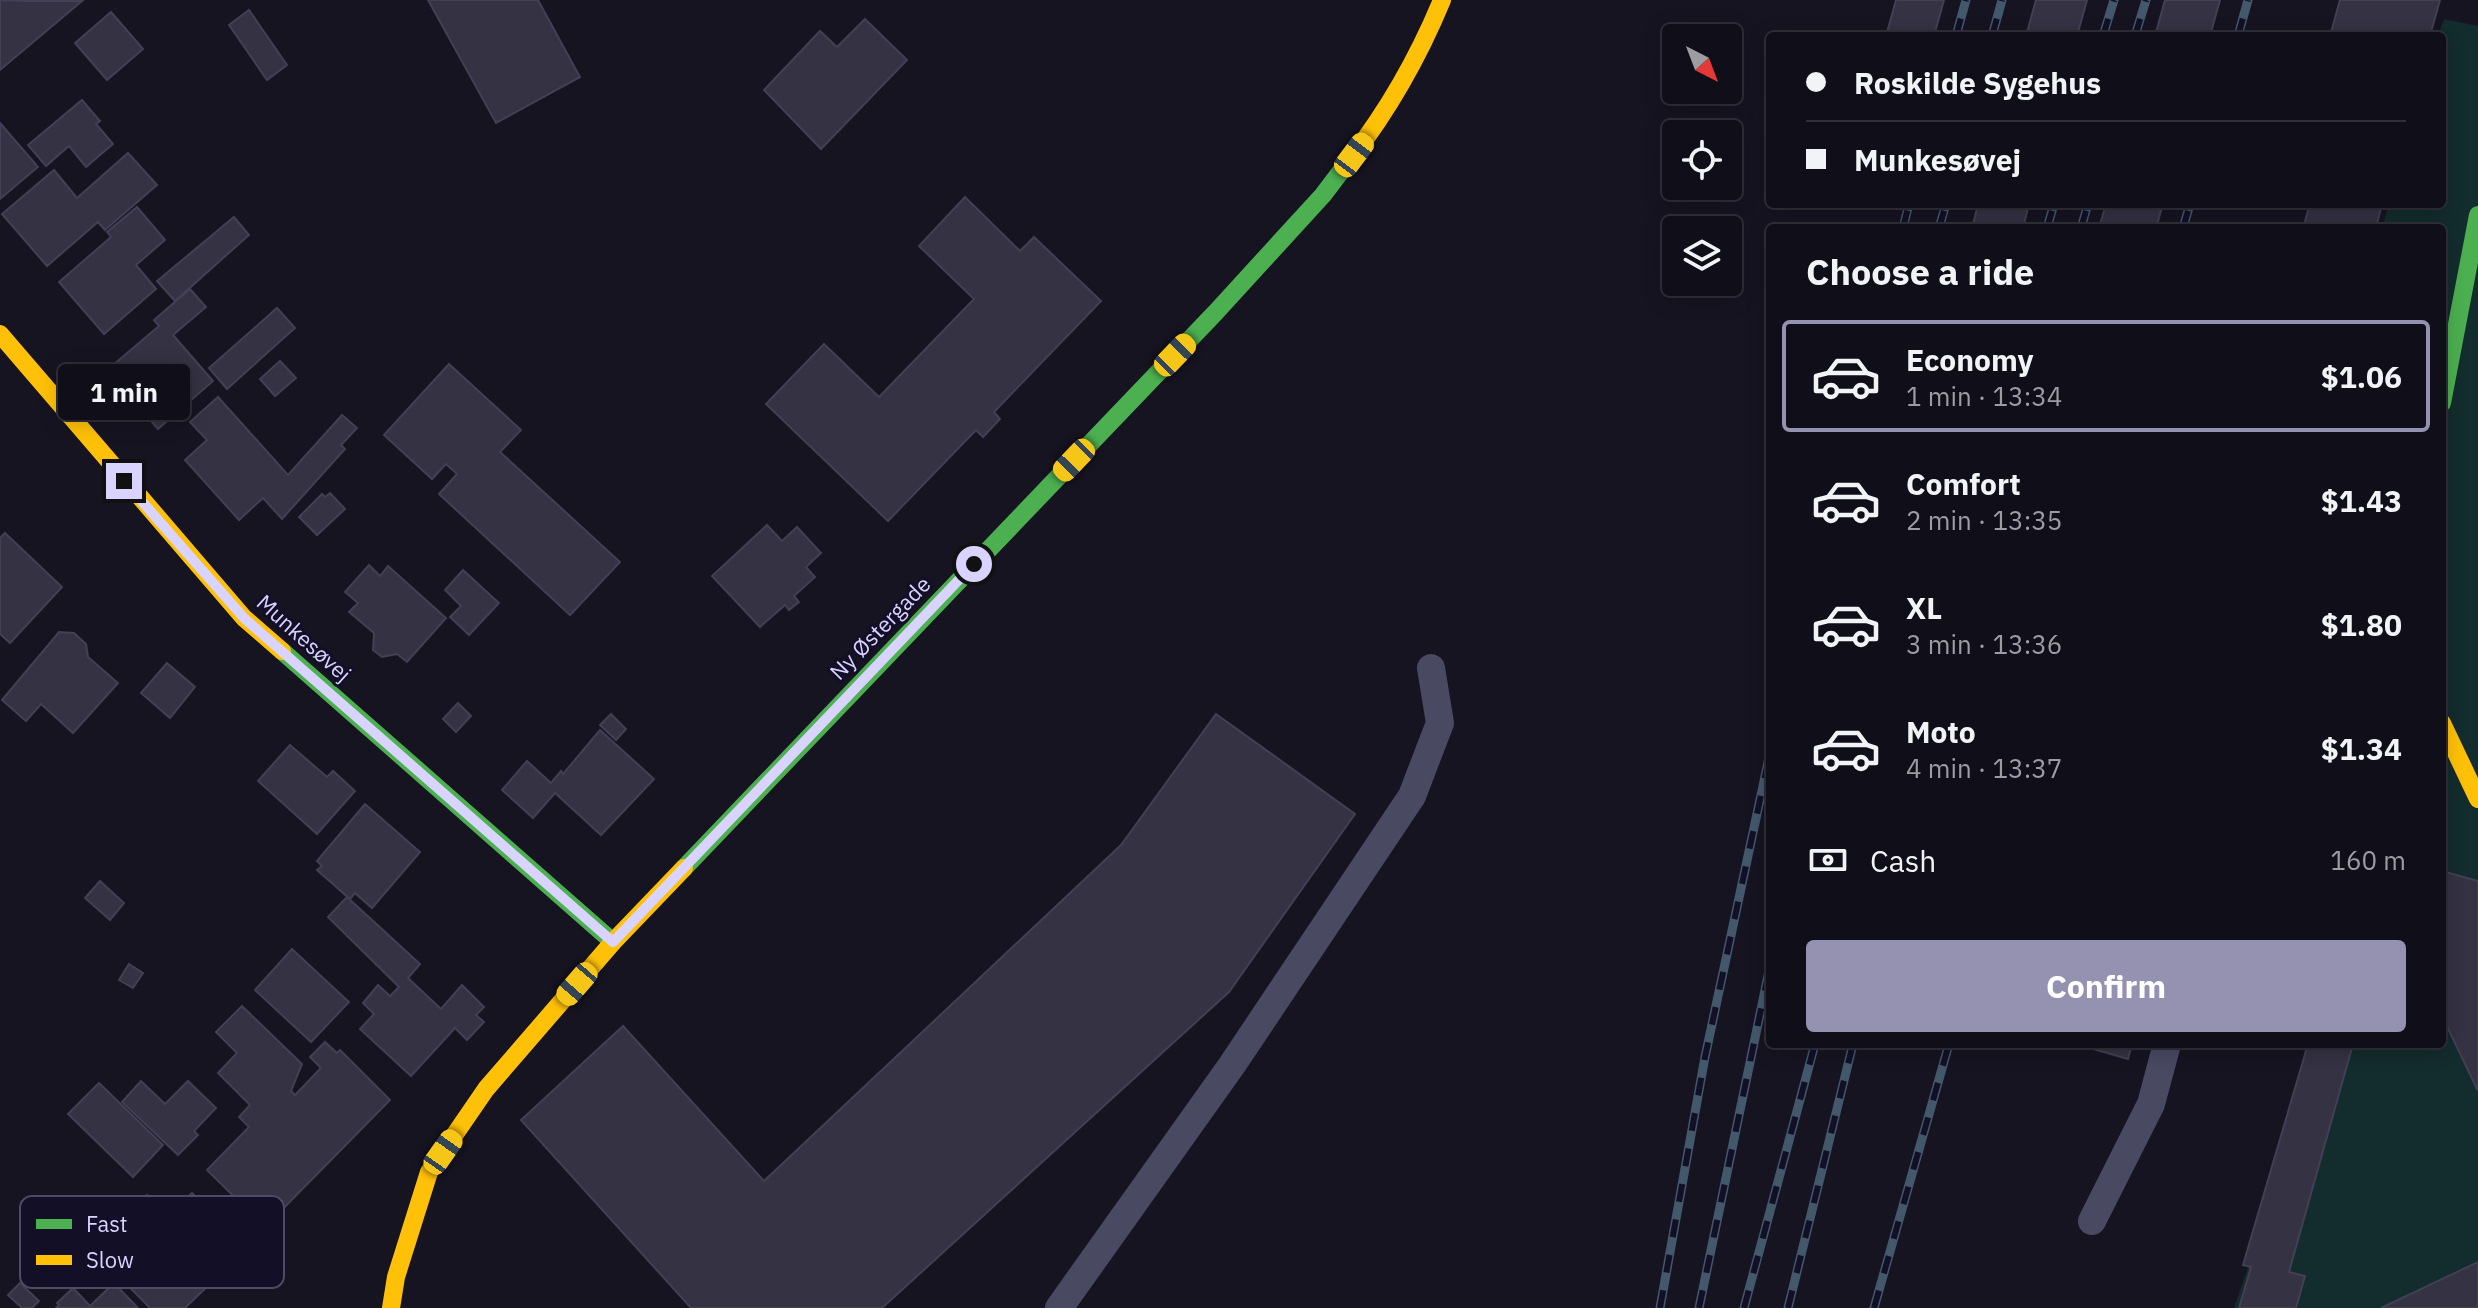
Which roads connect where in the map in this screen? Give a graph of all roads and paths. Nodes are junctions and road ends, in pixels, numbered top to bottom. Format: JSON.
{"nodes":[{"id":1,"x":1442,"y":0,"type":"edge"},
{"id":2,"x":2478,"y":215,"type":"edge"},
{"id":3,"x":0,"y":334,"type":"edge"},
{"id":4,"x":2446,"y":382,"type":"edge"},
{"id":5,"x":1431,"y":668,"type":"dead end"},
{"id":6,"x":2446,"y":743,"type":"edge"},
{"id":7,"x":2478,"y":799,"type":"edge"},
{"id":8,"x":613,"y":942,"type":"junction"},
{"id":9,"x":2166,"y":1048,"type":"edge"},
{"id":10,"x":2092,"y":1221,"type":"dead end"},
{"id":11,"x":391,"y":1308,"type":"edge"},
{"id":12,"x":1059,"y":1308,"type":"edge"}],
"edges":[{"from":1,"to":8,"type":"main road","name":"Ny Østergade"},
{"from":2,"to":4,"type":"main road"},
{"from":3,"to":8,"type":"main road","name":"Munkesøvej"},
{"from":5,"to":12,"type":"lane"},
{"from":6,"to":7,"type":"main road"},
{"from":8,"to":11,"type":"main road","name":"Ny Østergade"},
{"from":9,"to":10,"type":"lane"}]}
